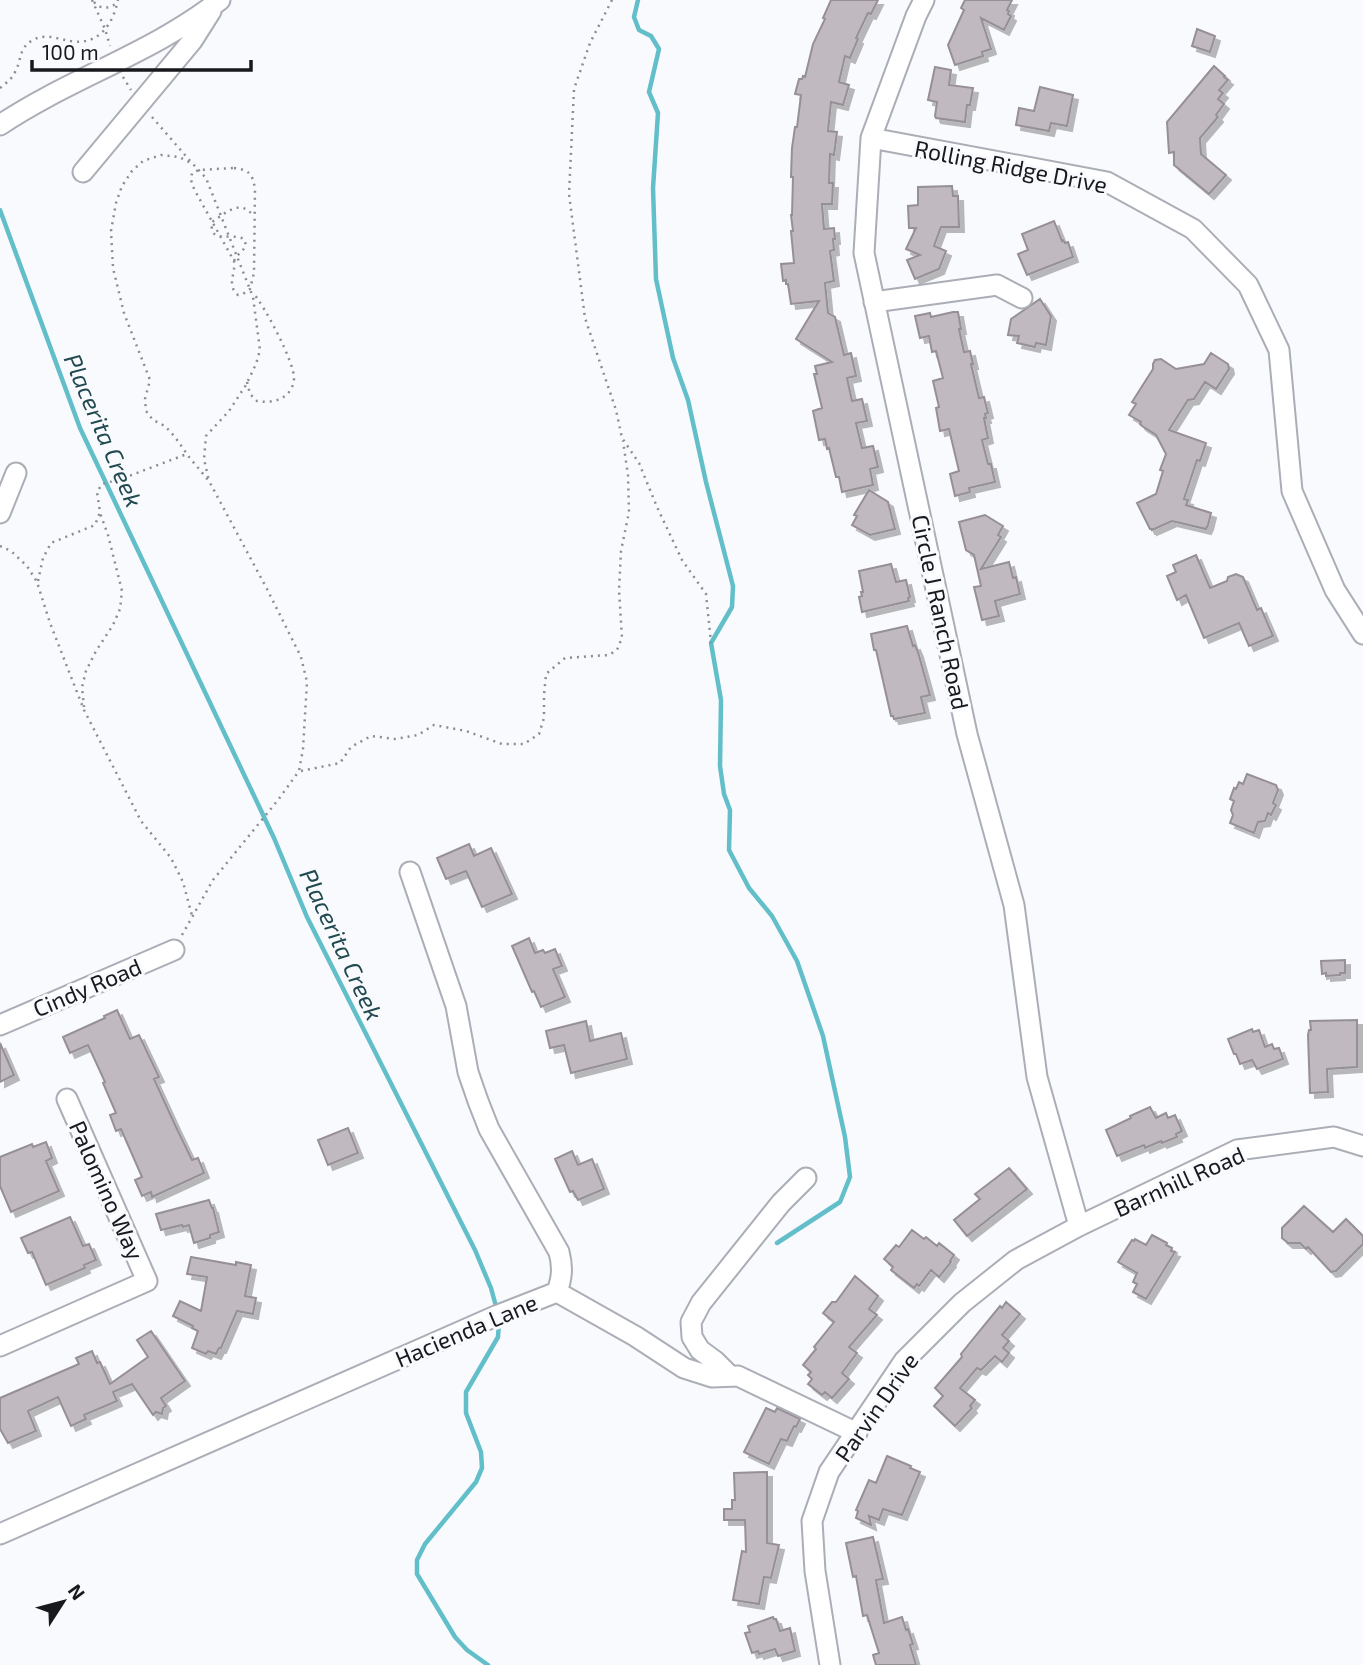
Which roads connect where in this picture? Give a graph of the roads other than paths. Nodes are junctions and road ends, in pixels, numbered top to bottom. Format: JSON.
{"nodes":[{"id":1,"x":924,"y":0,"type":"edge"},
{"id":2,"x":217,"y":2,"type":"edge"},
{"id":3,"x":0,"y":125,"type":"edge"},
{"id":4,"x":871,"y":138,"type":"junction"},
{"id":5,"x":83,"y":172,"type":"dead end"},
{"id":6,"x":1022,"y":298,"type":"dead end"},
{"id":7,"x":874,"y":302,"type":"junction"},
{"id":8,"x":16,"y":473,"type":"dead end"},
{"id":9,"x":0,"y":513,"type":"edge"},
{"id":10,"x":1363,"y":634,"type":"edge"},
{"id":11,"x":410,"y":873,"type":"dead end"},
{"id":12,"x":174,"y":950,"type":"road end"},
{"id":13,"x":0,"y":1025,"type":"edge"},
{"id":14,"x":67,"y":1099,"type":"dead end"},
{"id":15,"x":1363,"y":1146,"type":"edge"},
{"id":16,"x":806,"y":1178,"type":"dead end"},
{"id":17,"x":1079,"y":1226,"type":"junction"},
{"id":18,"x":556,"y":1292,"type":"junction"},
{"id":19,"x":0,"y":1346,"type":"edge"},
{"id":20,"x":730,"y":1376,"type":"junction"},
{"id":21,"x":857,"y":1433,"type":"junction"},
{"id":22,"x":0,"y":1534,"type":"edge"},
{"id":23,"x":830,"y":1665,"type":"edge"}],
"edges":[{"from":1,"to":4,"type":"street","name":"Circle J Ranch Road"},
{"from":2,"to":3,"type":"street"},
{"from":2,"to":5,"type":"street"},
{"from":4,"to":7,"type":"street","name":"Circle J Ranch Road"},
{"from":4,"to":10,"type":"street","name":"Rolling Ridge Drive"},
{"from":6,"to":7,"type":"street"},
{"from":7,"to":17,"type":"street","name":"Circle J Ranch Road"},
{"from":8,"to":9,"type":"street"},
{"from":11,"to":18,"type":"street","name":"Hacienda Lane"},
{"from":12,"to":13,"type":"street","name":"Cindy Road"},
{"from":14,"to":19,"type":"street","name":"Palomino Way"},
{"from":15,"to":17,"type":"street","name":"Barnhill Road"},
{"from":16,"to":20,"type":"street"},
{"from":17,"to":21,"type":"street","name":"Parvin Drive"},
{"from":18,"to":20,"type":"street"},
{"from":18,"to":22,"type":"street","name":"Hacienda Lane"},
{"from":20,"to":21,"type":"street"},
{"from":21,"to":23,"type":"street","name":"Parvin Drive"}]}
